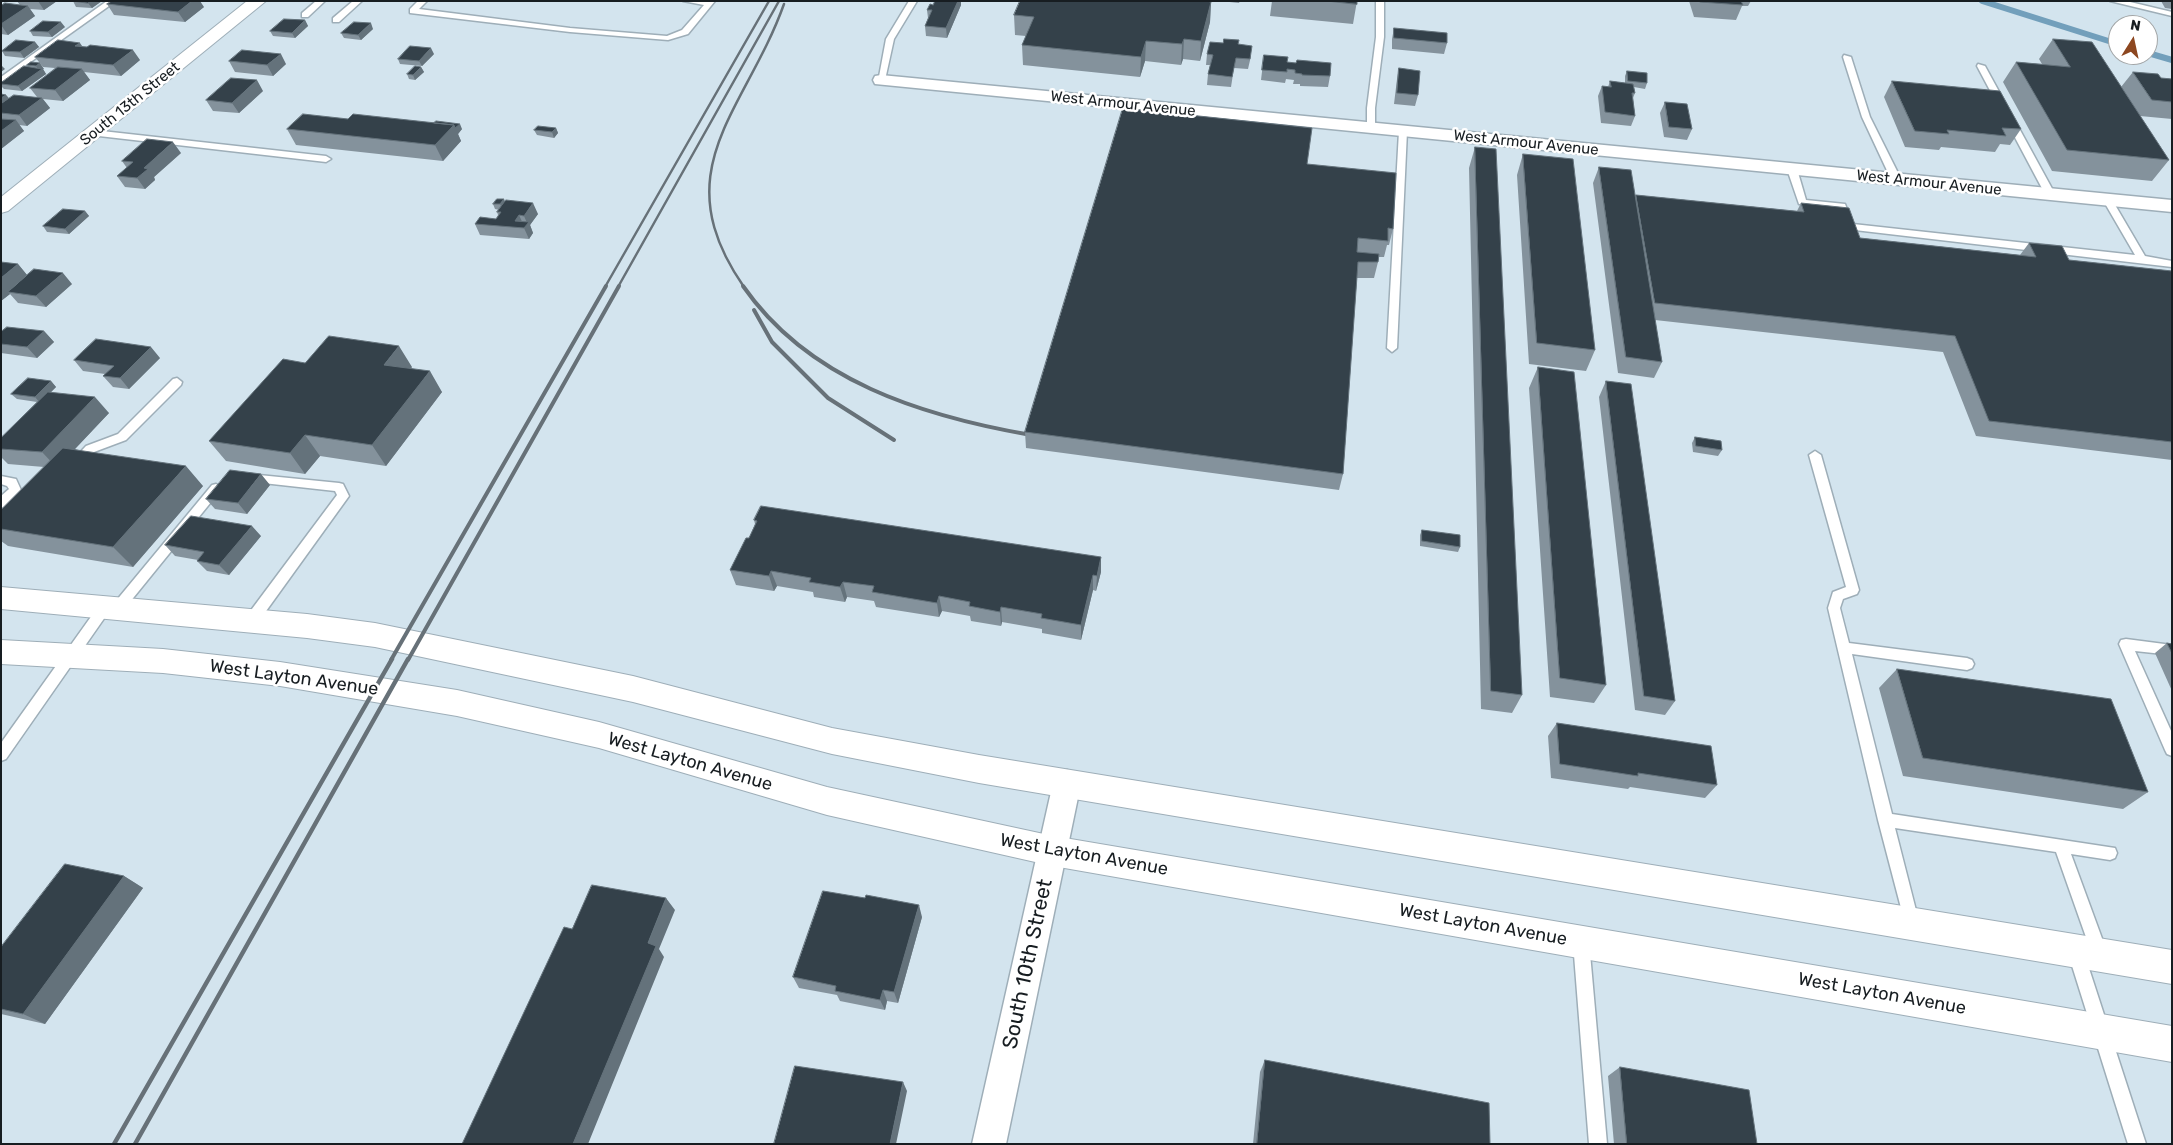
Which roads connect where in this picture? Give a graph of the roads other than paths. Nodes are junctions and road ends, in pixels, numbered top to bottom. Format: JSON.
{"nodes":[{"id":1,"x":112,"y":1,"type":"edge"},
{"id":2,"x":258,"y":1,"type":"edge"},
{"id":3,"x":321,"y":1,"type":"edge"},
{"id":4,"x":358,"y":1,"type":"edge"},
{"id":5,"x":423,"y":1,"type":"edge"},
{"id":6,"x":687,"y":1,"type":"edge"},
{"id":7,"x":913,"y":1,"type":"edge"},
{"id":8,"x":1380,"y":1,"type":"edge"},
{"id":9,"x":2114,"y":1,"type":"edge"},
{"id":10,"x":710,"y":2,"type":"edge"},
{"id":11,"x":2172,"y":14,"type":"edge"},
{"id":12,"x":305,"y":15,"type":"dead end"},
{"id":13,"x":336,"y":20,"type":"dead end"},
{"id":14,"x":1847,"y":57,"type":"dead end"},
{"id":15,"x":1981,"y":66,"type":"dead end"},
{"id":16,"x":881,"y":80,"type":"joint"},
{"id":17,"x":1,"y":81,"type":"edge"},
{"id":18,"x":1372,"y":128,"type":"junction"},
{"id":19,"x":1403,"y":131,"type":"junction"},
{"id":20,"x":93,"y":133,"type":"junction"},
{"id":21,"x":326,"y":159,"type":"dead end"},
{"id":22,"x":1792,"y":169,"type":"junction"},
{"id":23,"x":1896,"y":179,"type":"junction"},
{"id":24,"x":2050,"y":194,"type":"junction"},
{"id":25,"x":2108,"y":200,"type":"junction"},
{"id":26,"x":2172,"y":206,"type":"edge"},
{"id":27,"x":1,"y":207,"type":"edge"},
{"id":28,"x":2142,"y":259,"type":"junction"},
{"id":29,"x":2172,"y":264,"type":"edge"},
{"id":30,"x":1392,"y":348,"type":"dead end"},
{"id":31,"x":177,"y":382,"type":"dead end"},
{"id":32,"x":1815,"y":454,"type":"dead end"},
{"id":33,"x":70,"y":470,"type":"edge"},
{"id":34,"x":1,"y":480,"type":"edge"},
{"id":35,"x":1,"y":504,"type":"edge"},
{"id":36,"x":1,"y":598,"type":"edge"},
{"id":37,"x":111,"y":609,"type":"junction"},
{"id":38,"x":251,"y":621,"type":"junction"},
{"id":39,"x":1844,"y":648,"type":"junction"},
{"id":40,"x":2172,"y":650,"type":"edge"},
{"id":41,"x":71,"y":656,"type":"junction"},
{"id":42,"x":5,"y":657,"type":"edge"},
{"id":43,"x":1966,"y":664,"type":"dead end"},
{"id":44,"x":2172,"y":750,"type":"edge"},
{"id":45,"x":1,"y":755,"type":"edge"},
{"id":46,"x":1067,"y":783,"type":"junction"},
{"id":47,"x":1886,"y":820,"type":"junction"},
{"id":48,"x":2060,"y":846,"type":"junction"},
{"id":49,"x":1053,"y":851,"type":"junction"},
{"id":50,"x":2110,"y":853,"type":"dead end"},
{"id":51,"x":1912,"y":924,"type":"junction"},
{"id":52,"x":1581,"y":942,"type":"junction"},
{"id":53,"x":2088,"y":953,"type":"junction"},
{"id":54,"x":2172,"y":967,"type":"edge"},
{"id":55,"x":2101,"y":1032,"type":"junction"},
{"id":56,"x":2172,"y":1044,"type":"edge"},
{"id":57,"x":989,"y":1144,"type":"edge"},
{"id":58,"x":1598,"y":1144,"type":"edge"},
{"id":59,"x":2137,"y":1144,"type":"edge"}],
"edges":[{"from":1,"to":17,"type":"lane"},
{"from":2,"to":20,"type":"main road","name":"South 13th Street"},
{"from":3,"to":12,"type":"lane"},
{"from":4,"to":13,"type":"lane"},
{"from":5,"to":10,"type":"lane"},
{"from":6,"to":10,"type":"lane"},
{"from":7,"to":16,"type":"lane"},
{"from":8,"to":18,"type":"lane"},
{"from":9,"to":11,"type":"lane"},
{"from":14,"to":23,"type":"lane"},
{"from":15,"to":24,"type":"lane"},
{"from":16,"to":18,"type":"street","name":"West Armour Avenue"},
{"from":18,"to":19,"type":"street","name":"West Armour Avenue"},
{"from":19,"to":22,"type":"street","name":"West Armour Avenue"},
{"from":19,"to":30,"type":"lane"},
{"from":20,"to":21,"type":"lane"},
{"from":20,"to":27,"type":"main road","name":"South 13th Street"},
{"from":22,"to":23,"type":"street","name":"West Armour Avenue"},
{"from":22,"to":28,"type":"lane"},
{"from":23,"to":24,"type":"street","name":"West Armour Avenue"},
{"from":24,"to":25,"type":"street","name":"West Armour Avenue"},
{"from":25,"to":26,"type":"street","name":"West Armour Avenue"},
{"from":25,"to":28,"type":"lane"},
{"from":28,"to":29,"type":"lane"},
{"from":31,"to":33,"type":"lane"},
{"from":32,"to":39,"type":"lane"},
{"from":34,"to":35,"type":"lane"},
{"from":36,"to":37,"type":"main road"},
{"from":37,"to":38,"type":"main road"},
{"from":37,"to":38,"type":"lane"},
{"from":37,"to":41,"type":"lane"},
{"from":38,"to":46,"type":"main road"},
{"from":39,"to":43,"type":"lane"},
{"from":39,"to":47,"type":"lane"},
{"from":40,"to":44,"type":"lane"},
{"from":41,"to":42,"type":"main road","name":"West Layton Avenue"},
{"from":41,"to":45,"type":"lane"},
{"from":41,"to":49,"type":"main road","name":"West Layton Avenue"},
{"from":46,"to":49,"type":"street","name":"South 10th Street"},
{"from":46,"to":51,"type":"main road"},
{"from":47,"to":48,"type":"lane"},
{"from":47,"to":51,"type":"lane"},
{"from":48,"to":50,"type":"lane"},
{"from":48,"to":53,"type":"lane"},
{"from":49,"to":52,"type":"main road","name":"West Layton Avenue"},
{"from":49,"to":57,"type":"street","name":"South 10th Street"},
{"from":51,"to":53,"type":"main road"},
{"from":52,"to":55,"type":"main road","name":"West Layton Avenue"},
{"from":52,"to":58,"type":"lane"},
{"from":53,"to":54,"type":"main road"},
{"from":53,"to":55,"type":"lane"},
{"from":55,"to":56,"type":"main road","name":"West Layton Avenue"},
{"from":55,"to":59,"type":"lane"}]}
